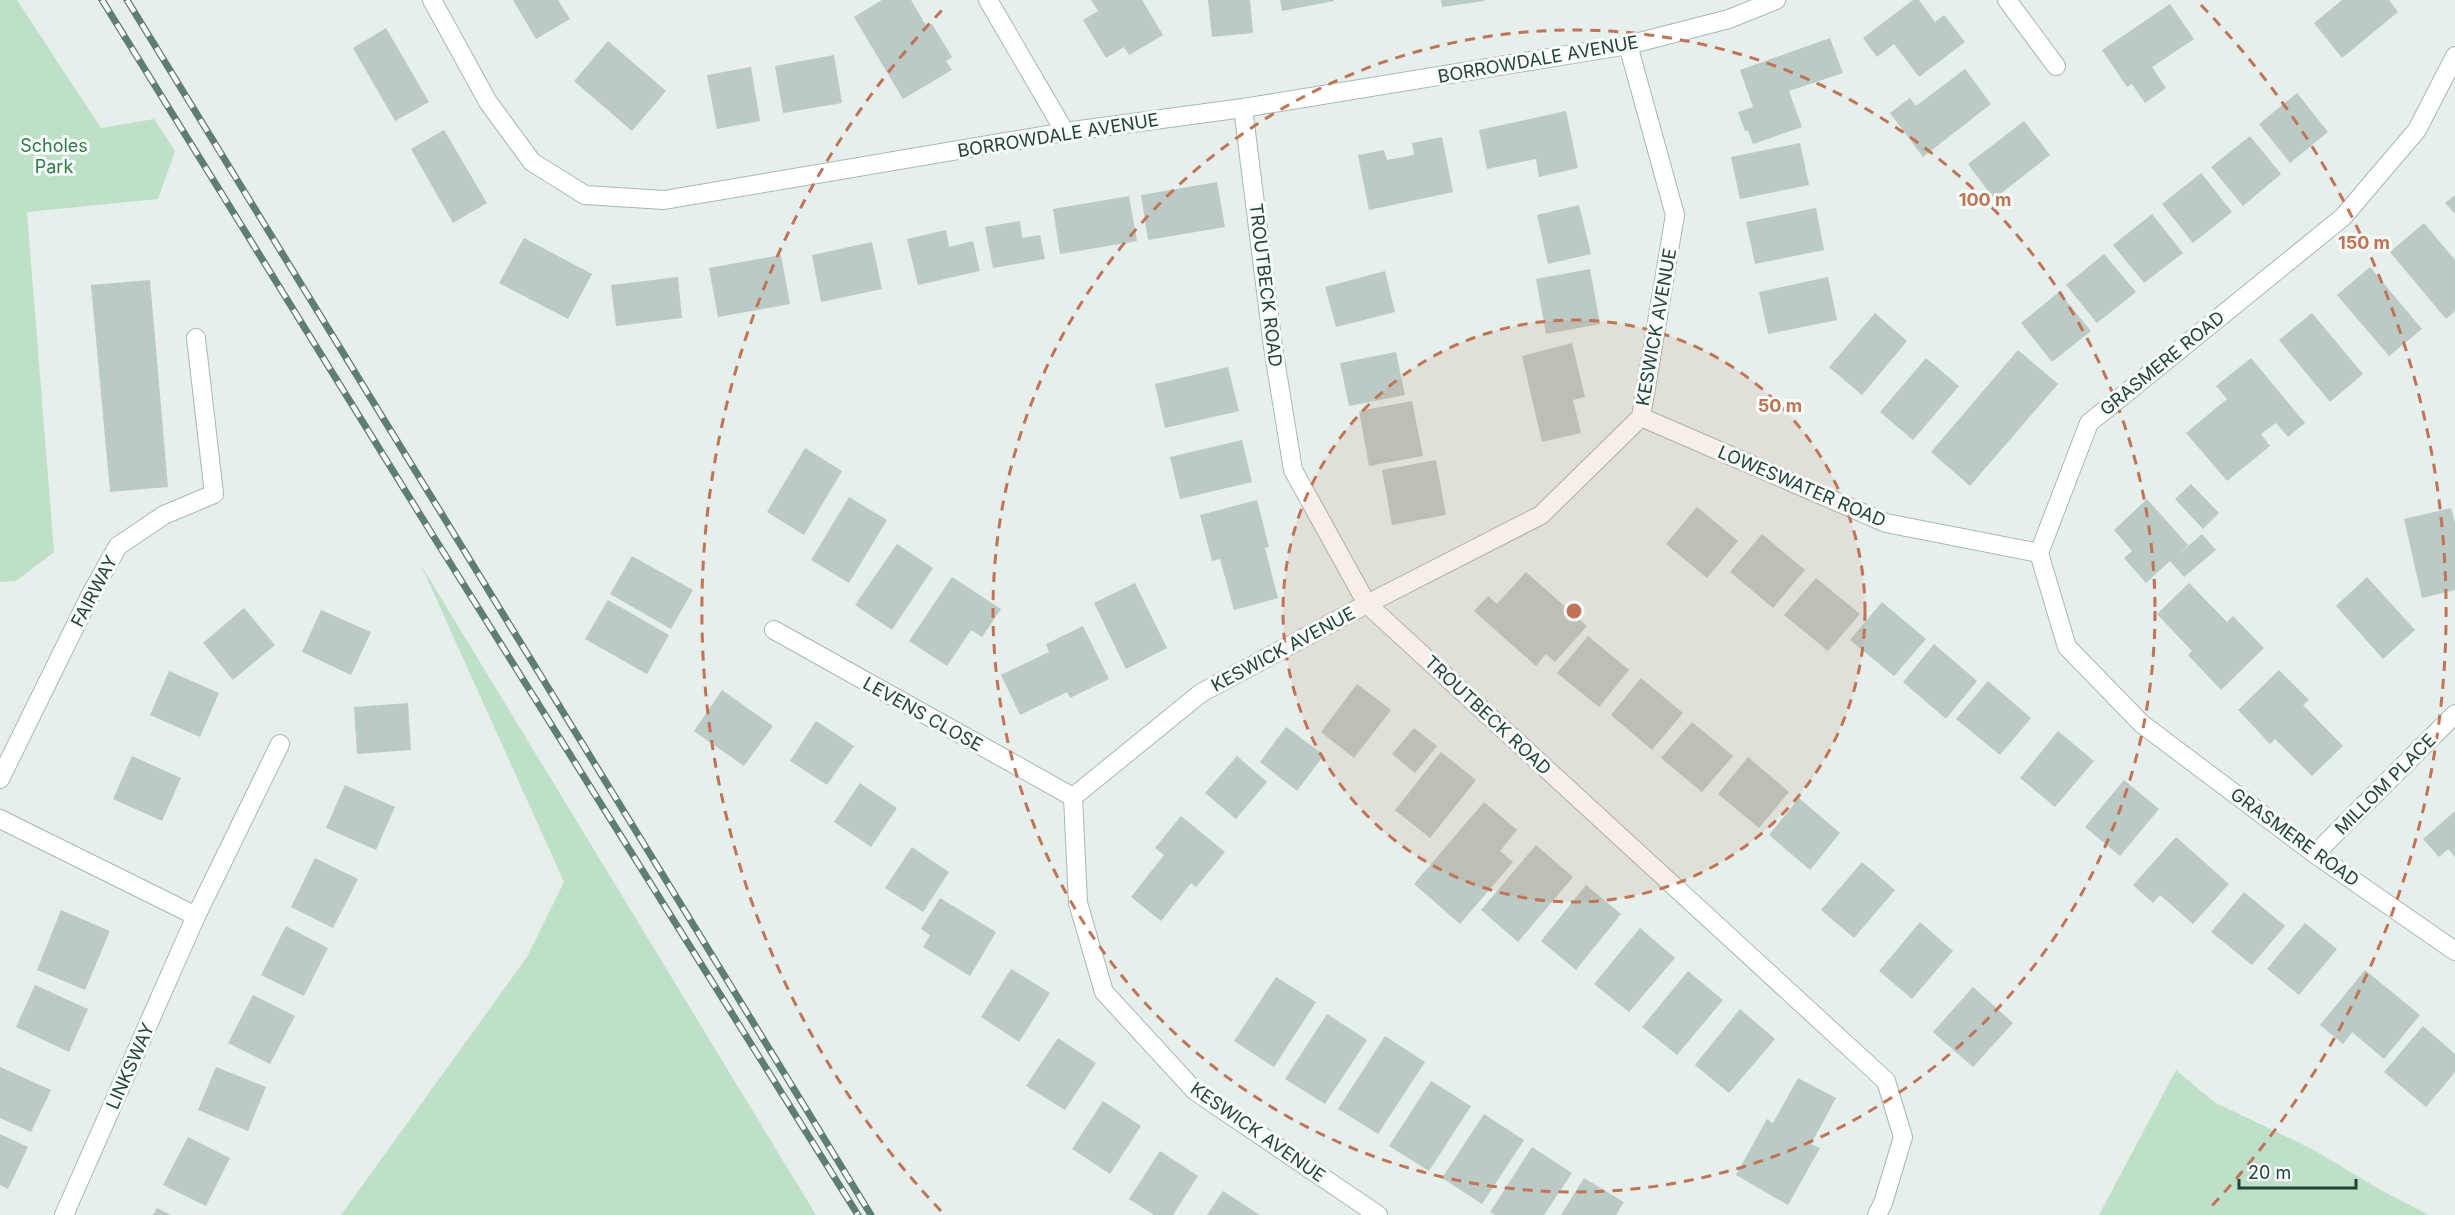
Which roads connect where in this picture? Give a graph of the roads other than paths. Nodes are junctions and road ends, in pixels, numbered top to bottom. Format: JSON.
{"nodes":[{"id":1,"x":432,"y":0,"type":"edge"},
{"id":2,"x":988,"y":0,"type":"edge"},
{"id":3,"x":1776,"y":0,"type":"edge"},
{"id":4,"x":2007,"y":0,"type":"edge"},
{"id":5,"x":1628,"y":45,"type":"junction"},
{"id":6,"x":2455,"y":56,"type":"edge"},
{"id":7,"x":2056,"y":66,"type":"dead end"},
{"id":8,"x":1243,"y":108,"type":"junction"},
{"id":9,"x":1065,"y":132,"type":"junction"},
{"id":10,"x":196,"y":338,"type":"dead end"},
{"id":11,"x":1641,"y":417,"type":"junction"},
{"id":12,"x":2039,"y":553,"type":"junction"},
{"id":13,"x":1367,"y":604,"type":"junction"},
{"id":14,"x":774,"y":630,"type":"dead end"},
{"id":15,"x":2455,"y":714,"type":"edge"},
{"id":16,"x":280,"y":744,"type":"dead end"},
{"id":17,"x":0,"y":780,"type":"edge"},
{"id":18,"x":1073,"y":797,"type":"junction"},
{"id":19,"x":0,"y":819,"type":"edge"},
{"id":20,"x":2315,"y":854,"type":"junction"},
{"id":21,"x":196,"y":916,"type":"junction"},
{"id":22,"x":2455,"y":951,"type":"edge"},
{"id":23,"x":64,"y":1215,"type":"edge"},
{"id":24,"x":1378,"y":1215,"type":"edge"},
{"id":25,"x":1876,"y":1215,"type":"edge"}],
"edges":[{"from":1,"to":9,"type":"street","name":"BORROWDALE AVENUE"},
{"from":2,"to":9,"type":"street"},
{"from":3,"to":5,"type":"street","name":"BORROWDALE AVENUE"},
{"from":4,"to":7,"type":"street"},
{"from":5,"to":8,"type":"street","name":"BORROWDALE AVENUE"},
{"from":5,"to":11,"type":"street","name":"KESWICK AVENUE"},
{"from":6,"to":12,"type":"street","name":"GRASMERE ROAD"},
{"from":8,"to":9,"type":"street","name":"BORROWDALE AVENUE"},
{"from":8,"to":13,"type":"street","name":"TROUTBECK ROAD"},
{"from":10,"to":17,"type":"street","name":"FAIRWAY"},
{"from":11,"to":12,"type":"street","name":"LOWESWATER ROAD"},
{"from":11,"to":13,"type":"street","name":"KESWICK AVENUE"},
{"from":12,"to":20,"type":"street","name":"GRASMERE ROAD"},
{"from":13,"to":18,"type":"street","name":"KESWICK AVENUE"},
{"from":13,"to":25,"type":"street","name":"TROUTBECK ROAD"},
{"from":14,"to":18,"type":"street","name":"LEVENS CLOSE"},
{"from":15,"to":20,"type":"street","name":"MILLOM PLACE"},
{"from":16,"to":21,"type":"street","name":"LINKSWAY"},
{"from":18,"to":24,"type":"street","name":"KESWICK AVENUE"},
{"from":19,"to":21,"type":"street"},
{"from":20,"to":22,"type":"street","name":"GRASMERE ROAD"},
{"from":21,"to":23,"type":"street","name":"LINKSWAY"}]}
